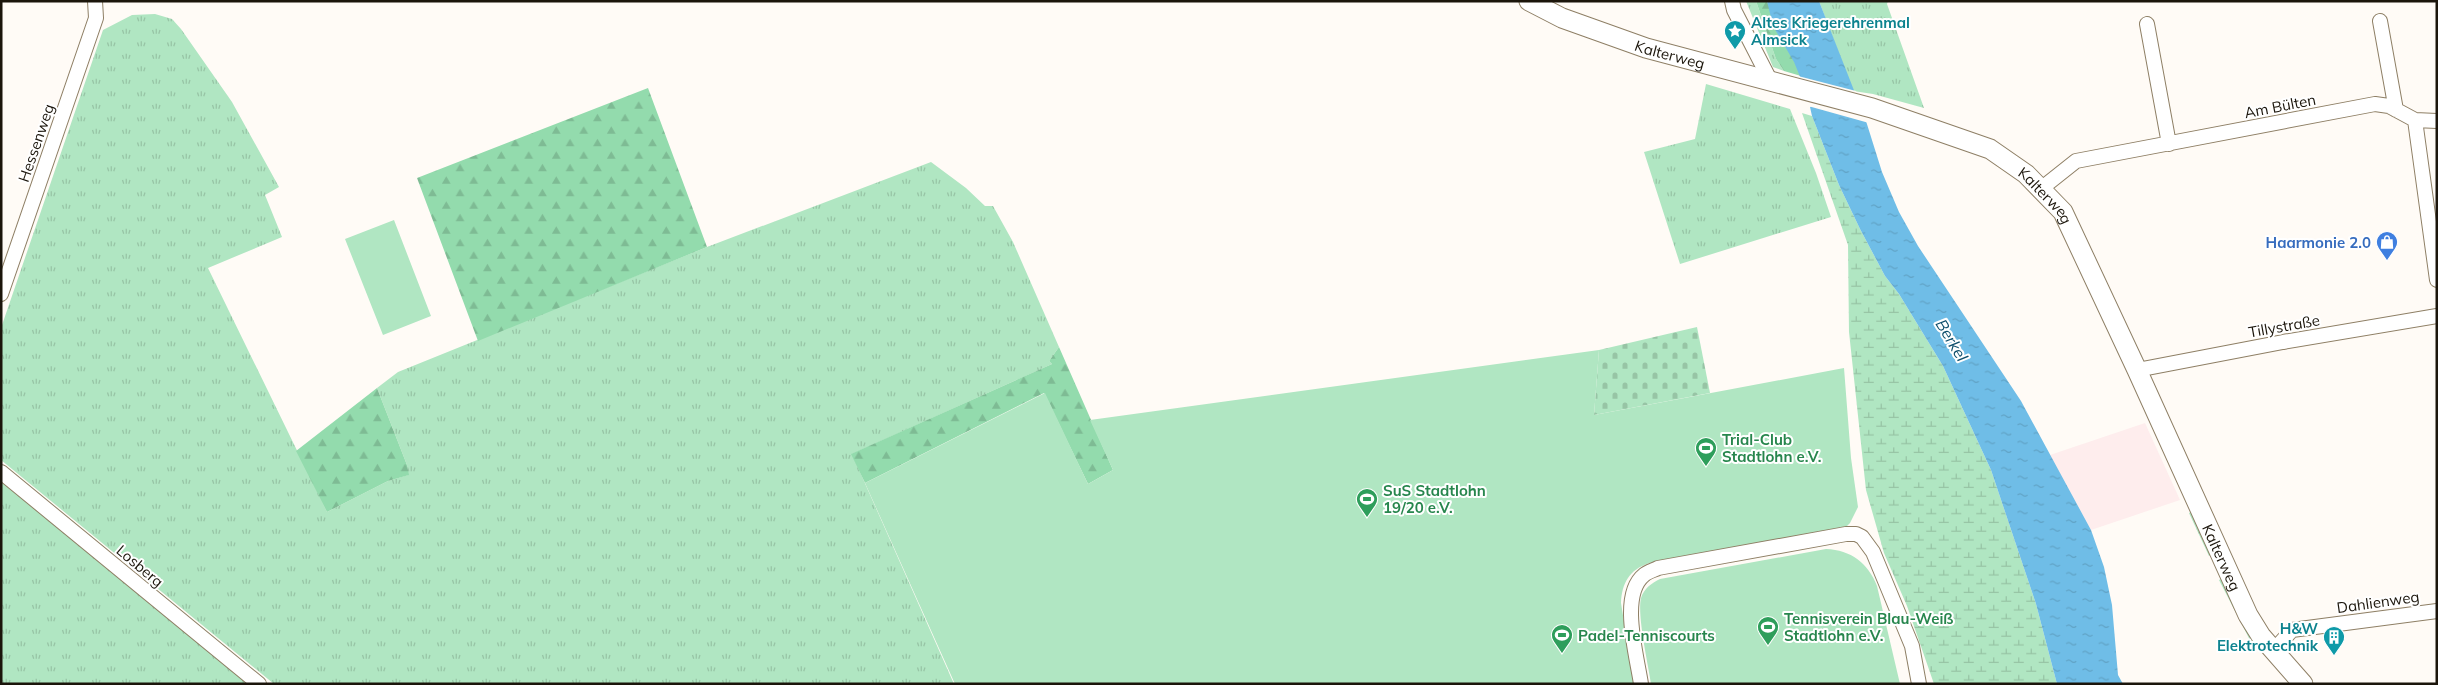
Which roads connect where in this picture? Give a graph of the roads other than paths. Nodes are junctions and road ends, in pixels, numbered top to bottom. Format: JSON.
{"nodes":[{"id":1,"x":95,"y":1,"type":"edge"},
{"id":2,"x":1529,"y":1,"type":"edge"},
{"id":3,"x":1732,"y":1,"type":"edge"},
{"id":4,"x":2380,"y":21,"type":"dead end"},
{"id":5,"x":2147,"y":24,"type":"dead end"},
{"id":6,"x":1771,"y":82,"type":"junction"},
{"id":7,"x":2396,"y":110,"type":"junction"},
{"id":8,"x":2415,"y":120,"type":"junction"},
{"id":9,"x":2437,"y":121,"type":"edge"},
{"id":10,"x":2169,"y":144,"type":"junction"},
{"id":11,"x":2042,"y":188,"type":"junction"},
{"id":12,"x":2437,"y":280,"type":"edge"},
{"id":13,"x":1,"y":294,"type":"edge"},
{"id":14,"x":2437,"y":316,"type":"edge"},
{"id":15,"x":2138,"y":370,"type":"junction"},
{"id":16,"x":1,"y":472,"type":"edge"},
{"id":17,"x":2437,"y":611,"type":"edge"},
{"id":18,"x":2273,"y":651,"type":"junction"},
{"id":19,"x":259,"y":684,"type":"edge"},
{"id":20,"x":1641,"y":684,"type":"edge"},
{"id":21,"x":1919,"y":684,"type":"edge"},
{"id":22,"x":2303,"y":684,"type":"edge"}],
"edges":[{"from":1,"to":13,"type":"street","name":"Hessenweg"},
{"from":2,"to":6,"type":"street","name":"Kalterweg"},
{"from":3,"to":6,"type":"street"},
{"from":4,"to":7,"type":"street"},
{"from":5,"to":10,"type":"street"},
{"from":6,"to":11,"type":"street","name":"Kalterweg"},
{"from":7,"to":8,"type":"street","name":"Am Bülten"},
{"from":7,"to":10,"type":"street","name":"Am Bülten"},
{"from":8,"to":9,"type":"street","name":"Am Bülten"},
{"from":8,"to":12,"type":"street"},
{"from":10,"to":11,"type":"street","name":"Am Bülten"},
{"from":11,"to":15,"type":"street","name":"Kalterweg"},
{"from":14,"to":15,"type":"street","name":"Tillystraße"},
{"from":15,"to":18,"type":"street","name":"Kalterweg"},
{"from":16,"to":19,"type":"street","name":"Losberg"},
{"from":17,"to":18,"type":"street","name":"Dahlienweg"},
{"from":18,"to":22,"type":"street","name":"Kalterweg"},
{"from":20,"to":21,"type":"street"}]}
